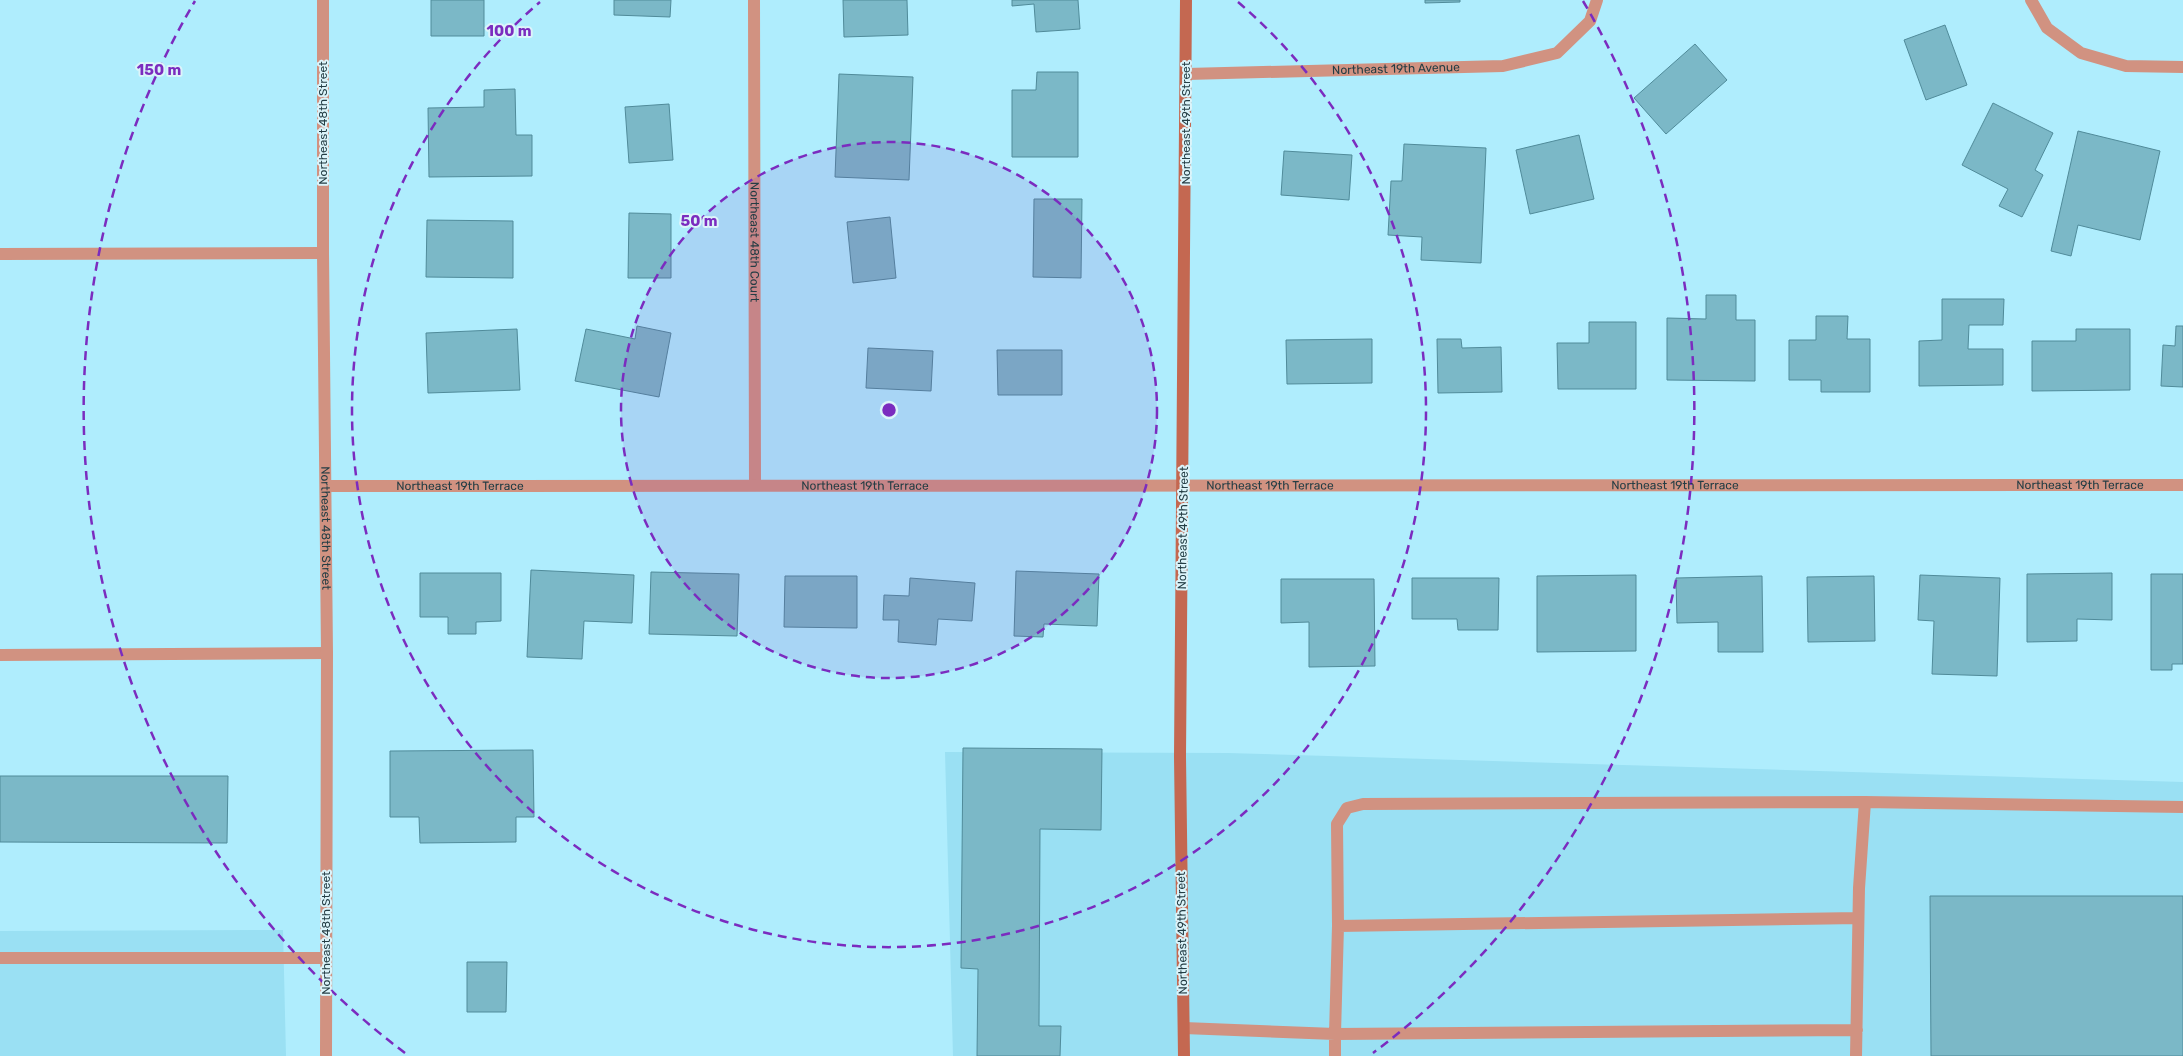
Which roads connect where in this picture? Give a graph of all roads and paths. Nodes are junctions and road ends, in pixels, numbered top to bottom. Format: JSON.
{"nodes":[{"id":1,"x":323,"y":0,"type":"edge"},
{"id":2,"x":754,"y":0,"type":"edge"},
{"id":3,"x":1186,"y":0,"type":"edge"},
{"id":4,"x":1597,"y":0,"type":"edge"},
{"id":5,"x":2031,"y":0,"type":"edge"},
{"id":6,"x":2183,"y":66,"type":"edge"},
{"id":7,"x":1187,"y":74,"type":"junction"},
{"id":8,"x":323,"y":253,"type":"junction"},
{"id":9,"x":0,"y":254,"type":"edge"},
{"id":10,"x":755,"y":484,"type":"junction"},
{"id":11,"x":2183,"y":485,"type":"edge"},
{"id":12,"x":326,"y":486,"type":"junction"},
{"id":13,"x":1184,"y":486,"type":"junction"},
{"id":14,"x":327,"y":653,"type":"junction"},
{"id":15,"x":0,"y":655,"type":"edge"},
{"id":16,"x":1865,"y":802,"type":"junction"},
{"id":17,"x":2183,"y":807,"type":"edge"},
{"id":18,"x":1858,"y":918,"type":"junction"},
{"id":19,"x":1338,"y":926,"type":"junction"},
{"id":20,"x":0,"y":958,"type":"edge"},
{"id":21,"x":326,"y":958,"type":"junction"},
{"id":22,"x":1184,"y":1028,"type":"junction"},
{"id":23,"x":1856,"y":1030,"type":"junction"},
{"id":24,"x":1335,"y":1034,"type":"junction"},
{"id":25,"x":326,"y":1056,"type":"edge"},
{"id":26,"x":1184,"y":1056,"type":"edge"},
{"id":27,"x":1335,"y":1056,"type":"edge"},
{"id":28,"x":1856,"y":1056,"type":"edge"}],
"edges":[{"from":1,"to":8,"type":"street","name":"Northeast 48th Street"},
{"from":2,"to":10,"type":"street","name":"Northeast 48th Court"},
{"from":3,"to":7,"type":"street","name":"Northeast 49th Street"},
{"from":4,"to":7,"type":"street","name":"Northeast 19th Avenue"},
{"from":5,"to":6,"type":"street"},
{"from":7,"to":13,"type":"street","name":"Northeast 49th Street"},
{"from":8,"to":9,"type":"street"},
{"from":8,"to":12,"type":"street","name":"Northeast 48th Street"},
{"from":10,"to":12,"type":"street","name":"Northeast 19th Terrace"},
{"from":10,"to":13,"type":"street","name":"Northeast 19th Terrace"},
{"from":11,"to":13,"type":"street","name":"Northeast 19th Terrace"},
{"from":12,"to":14,"type":"street","name":"Northeast 48th Street"},
{"from":13,"to":22,"type":"street","name":"Northeast 49th Street"},
{"from":14,"to":15,"type":"street"},
{"from":14,"to":21,"type":"street","name":"Northeast 48th Street"},
{"from":16,"to":17,"type":"street"},
{"from":16,"to":18,"type":"street"},
{"from":16,"to":19,"type":"street"},
{"from":18,"to":19,"type":"street"},
{"from":18,"to":23,"type":"street"},
{"from":19,"to":24,"type":"street"},
{"from":20,"to":21,"type":"street"},
{"from":21,"to":25,"type":"street","name":"Northeast 48th Street"},
{"from":22,"to":24,"type":"street"},
{"from":22,"to":26,"type":"street","name":"Northeast 49th Street"},
{"from":23,"to":24,"type":"street"},
{"from":23,"to":28,"type":"street"},
{"from":24,"to":27,"type":"street"}]}
